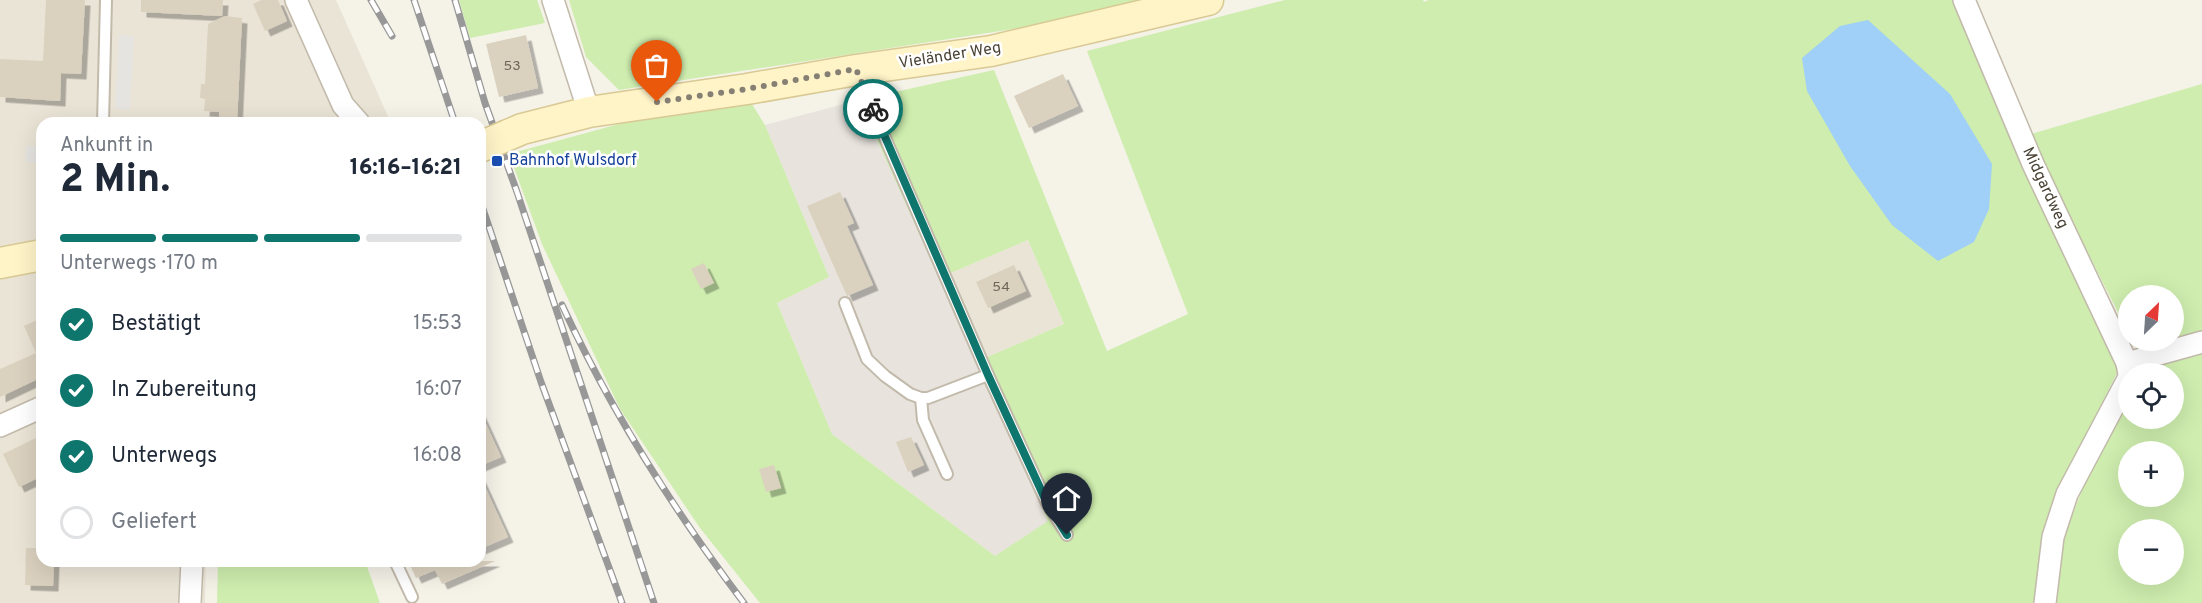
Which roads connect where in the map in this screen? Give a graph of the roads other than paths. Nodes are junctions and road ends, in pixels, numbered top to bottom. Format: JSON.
{"nodes":[{"id":1,"x":106,"y":0,"type":"edge"},
{"id":2,"x":296,"y":0,"type":"edge"},
{"id":3,"x":553,"y":0,"type":"edge"},
{"id":4,"x":1208,"y":0,"type":"edge"},
{"id":5,"x":1964,"y":0,"type":"edge"},
{"id":6,"x":856,"y":69,"type":"junction"},
{"id":7,"x":589,"y":112,"type":"junction"},
{"id":8,"x":103,"y":117,"type":"edge"},
{"id":9,"x":354,"y":117,"type":"edge"},
{"id":10,"x":486,"y":144,"type":"edge"},
{"id":11,"x":36,"y":256,"type":"edge"},
{"id":12,"x":0,"y":263,"type":"edge"},
{"id":13,"x":845,"y":303,"type":"dead end"},
{"id":14,"x":2202,"y":342,"type":"edge"},
{"id":15,"x":2124,"y":363,"type":"edge"},
{"id":16,"x":2150,"y":363,"type":"edge"},
{"id":17,"x":988,"y":375,"type":"junction"},
{"id":18,"x":2118,"y":392,"type":"edge"},
{"id":19,"x":921,"y":398,"type":"junction"},
{"id":20,"x":36,"y":410,"type":"edge"},
{"id":21,"x":0,"y":426,"type":"edge"},
{"id":22,"x":947,"y":474,"type":"dead end"},
{"id":23,"x":1067,"y":535,"type":"dead end"},
{"id":24,"x":192,"y":567,"type":"edge"},
{"id":25,"x":398,"y":567,"type":"edge"},
{"id":26,"x":412,"y":597,"type":"dead end"},
{"id":27,"x":190,"y":603,"type":"edge"},
{"id":28,"x":2045,"y":603,"type":"edge"}],
"edges":[{"from":1,"to":8,"type":"lane"},
{"from":2,"to":9,"type":"street"},
{"from":3,"to":7,"type":"street"},
{"from":4,"to":6,"type":"street","name":"Vieländer Weg"},
{"from":5,"to":15,"type":"street","name":"Midgardweg"},
{"from":6,"to":7,"type":"street","name":"Vieländer Weg"},
{"from":6,"to":17,"type":"lane"},
{"from":7,"to":10,"type":"street","name":"Vieländer Weg","bridge":true},
{"from":11,"to":12,"type":"street"},
{"from":13,"to":19,"type":"lane"},
{"from":14,"to":16,"type":"street"},
{"from":17,"to":19,"type":"lane"},
{"from":17,"to":23,"type":"lane"},
{"from":18,"to":28,"type":"street"},
{"from":19,"to":22,"type":"lane"},
{"from":20,"to":21,"type":"street"},
{"from":24,"to":27,"type":"street"},
{"from":25,"to":26,"type":"lane"}]}
